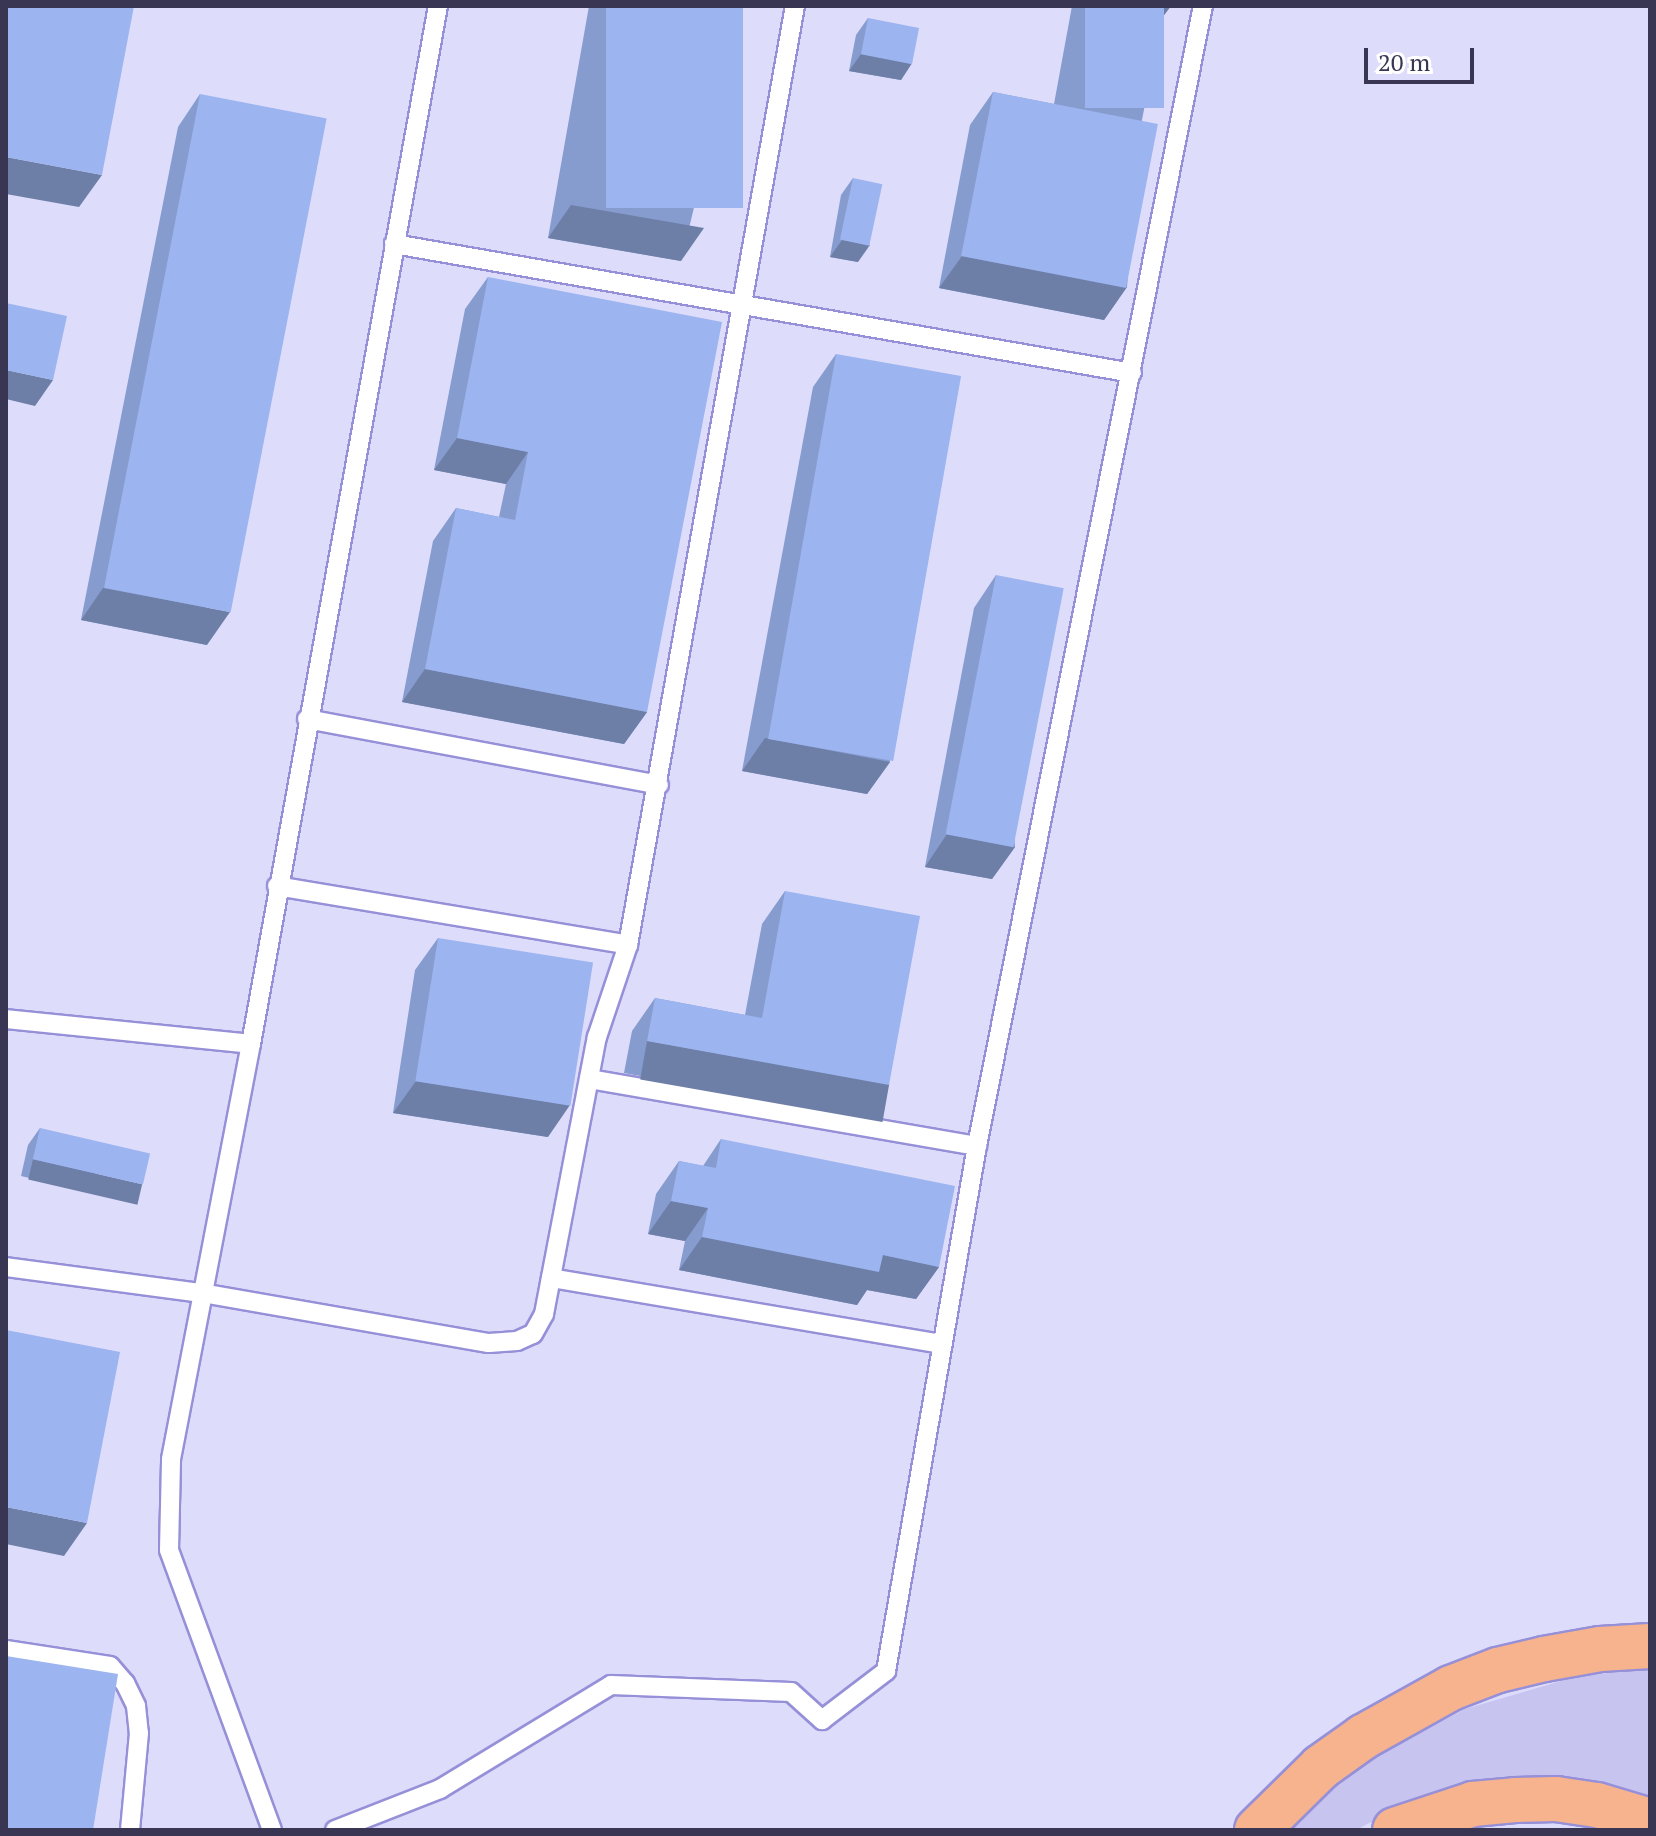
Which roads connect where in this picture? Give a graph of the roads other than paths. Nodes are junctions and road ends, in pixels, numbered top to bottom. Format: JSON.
{"nodes":[{"id":1,"x":438,"y":6,"type":"edge"},
{"id":2,"x":795,"y":6,"type":"edge"},
{"id":3,"x":1203,"y":6,"type":"edge"},
{"id":4,"x":394,"y":244,"type":"junction"},
{"id":5,"x":744,"y":306,"type":"junction"},
{"id":6,"x":1132,"y":373,"type":"junction"},
{"id":7,"x":307,"y":719,"type":"junction"},
{"id":8,"x":659,"y":785,"type":"junction"},
{"id":9,"x":277,"y":886,"type":"junction"},
{"id":10,"x":628,"y":945,"type":"junction"},
{"id":11,"x":6,"y":1019,"type":"edge"},
{"id":12,"x":251,"y":1044,"type":"junction"},
{"id":13,"x":589,"y":1079,"type":"junction"},
{"id":14,"x":977,"y":1146,"type":"junction"},
{"id":15,"x":6,"y":1267,"type":"edge"},
{"id":16,"x":551,"y":1278,"type":"junction"},
{"id":17,"x":202,"y":1293,"type":"junction"},
{"id":18,"x":942,"y":1344,"type":"junction"},
{"id":19,"x":1650,"y":1646,"type":"edge"},
{"id":20,"x":6,"y":1650,"type":"edge"},
{"id":21,"x":1650,"y":1821,"type":"edge"},
{"id":22,"x":130,"y":1830,"type":"edge"},
{"id":23,"x":272,"y":1830,"type":"edge"},
{"id":24,"x":335,"y":1830,"type":"edge"},
{"id":25,"x":1257,"y":1830,"type":"edge"},
{"id":26,"x":1395,"y":1830,"type":"edge"}],
"edges":[{"from":1,"to":4,"type":"lane"},
{"from":2,"to":5,"type":"lane"},
{"from":3,"to":6,"type":"lane"},
{"from":4,"to":5,"type":"lane"},
{"from":4,"to":7,"type":"lane"},
{"from":5,"to":6,"type":"lane"},
{"from":5,"to":8,"type":"lane"},
{"from":6,"to":14,"type":"lane"},
{"from":7,"to":8,"type":"lane"},
{"from":7,"to":9,"type":"lane"},
{"from":8,"to":10,"type":"lane"},
{"from":9,"to":10,"type":"lane"},
{"from":9,"to":12,"type":"lane"},
{"from":10,"to":13,"type":"lane"},
{"from":11,"to":12,"type":"lane"},
{"from":12,"to":17,"type":"lane"},
{"from":13,"to":14,"type":"lane"},
{"from":13,"to":16,"type":"lane"},
{"from":14,"to":18,"type":"lane"},
{"from":15,"to":17,"type":"lane"},
{"from":16,"to":17,"type":"lane"},
{"from":16,"to":18,"type":"lane"},
{"from":17,"to":23,"type":"lane"},
{"from":18,"to":24,"type":"lane"},
{"from":19,"to":25,"type":"main road"},
{"from":20,"to":22,"type":"lane"},
{"from":21,"to":26,"type":"main road"}]}
